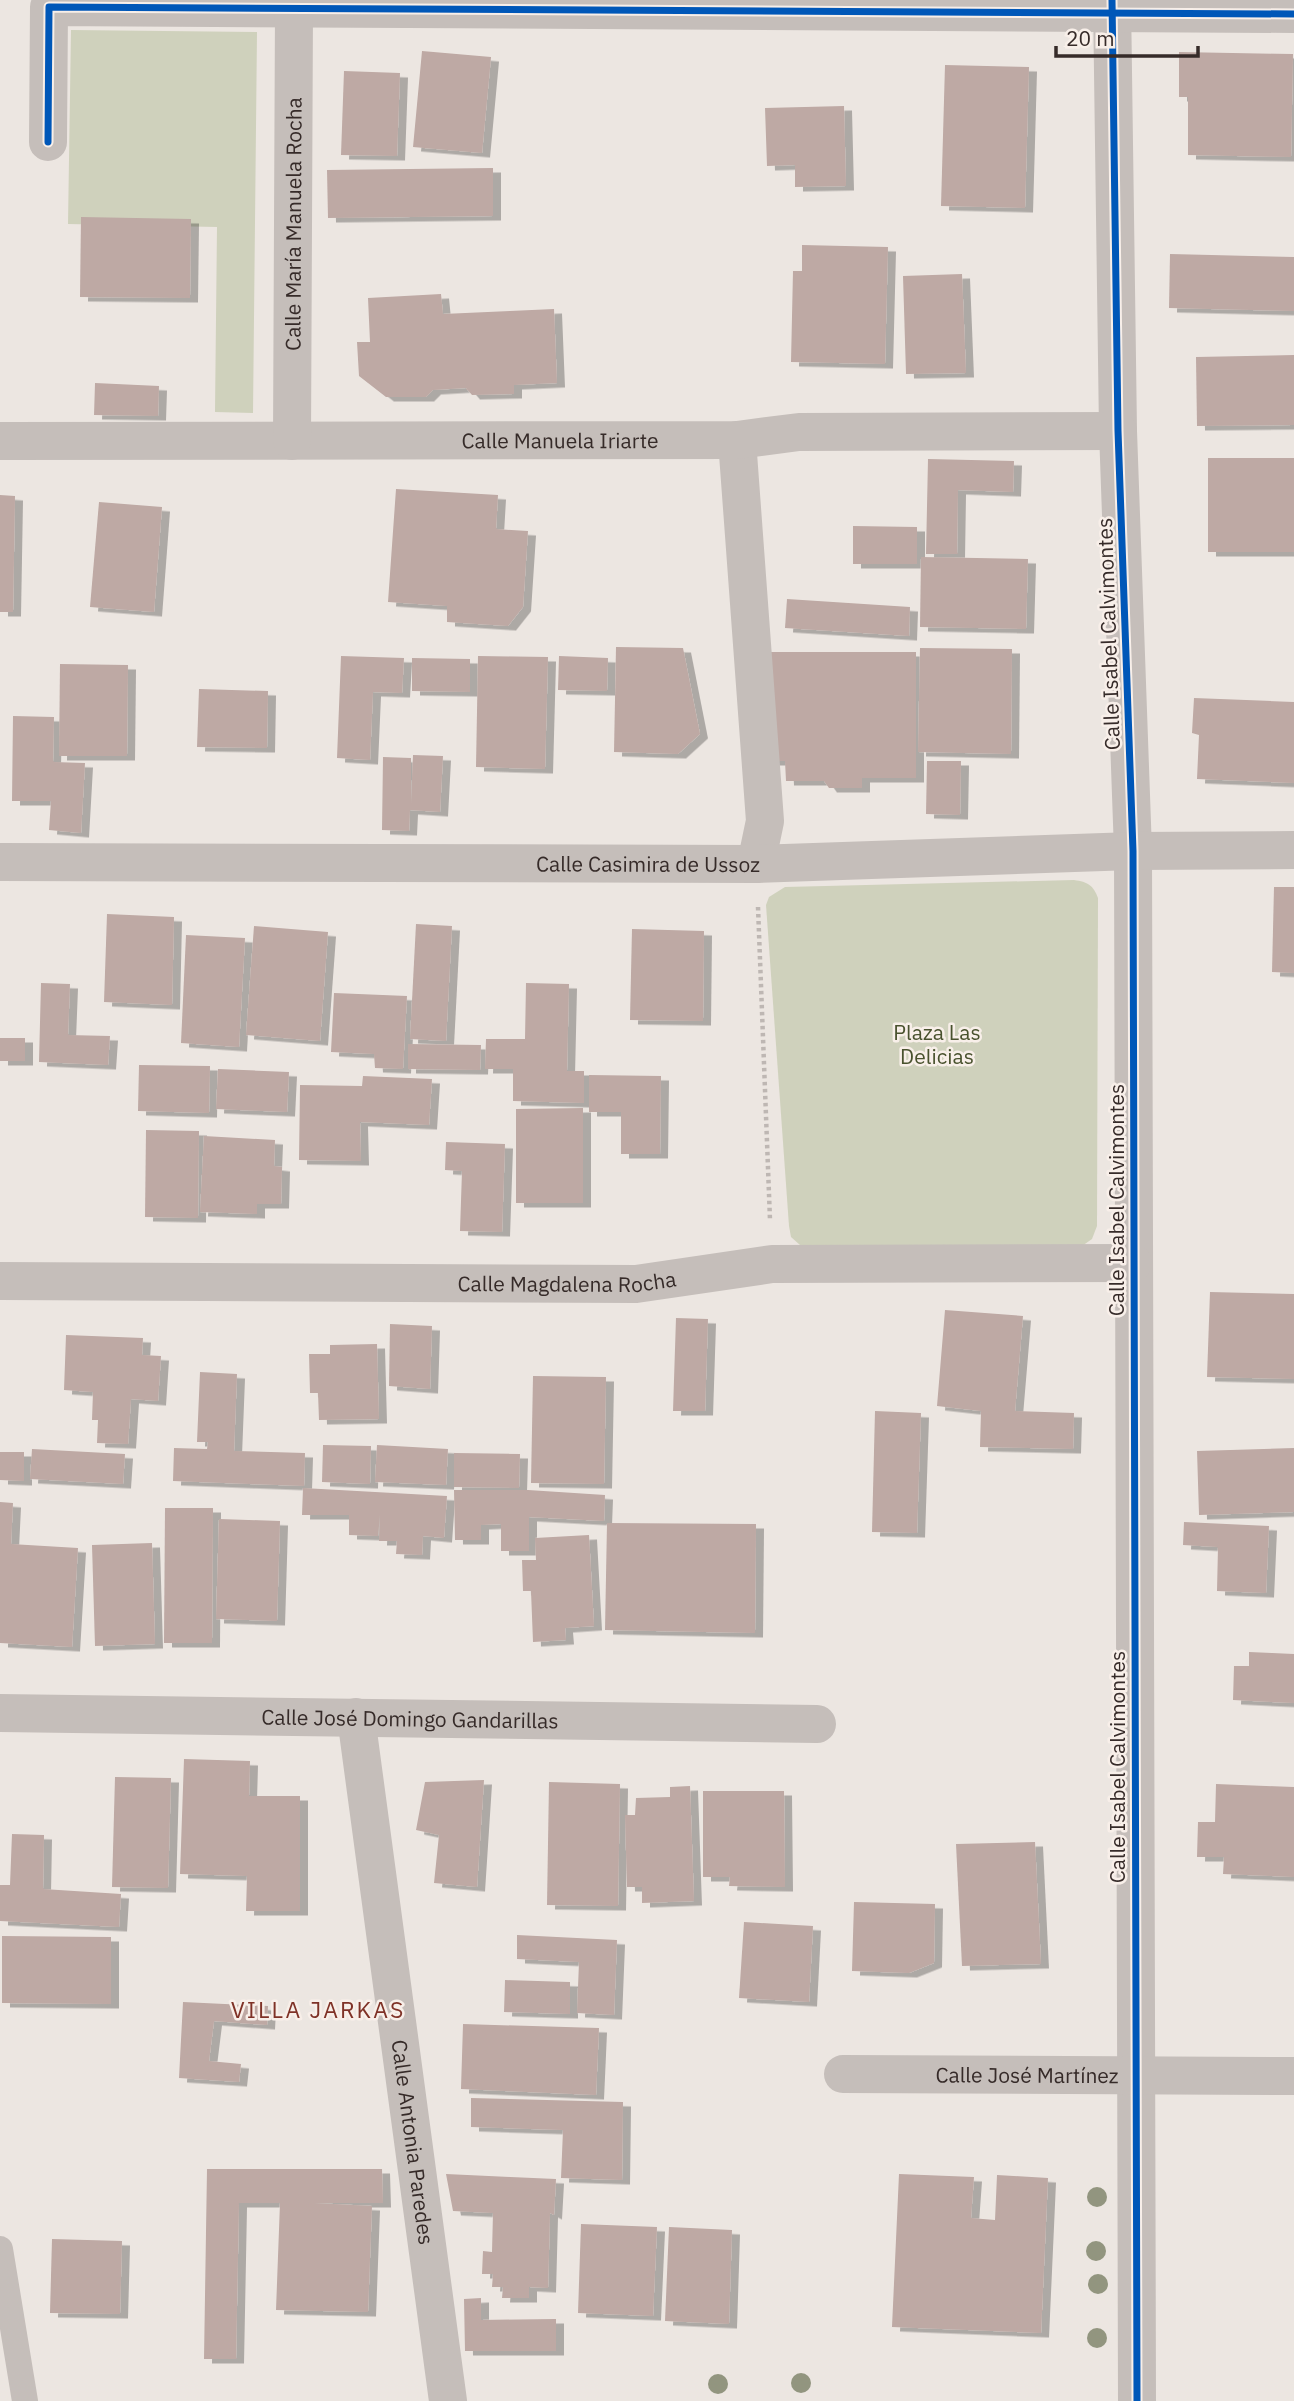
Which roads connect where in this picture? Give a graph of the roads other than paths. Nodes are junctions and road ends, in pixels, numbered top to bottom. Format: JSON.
{"nodes":[{"id":1,"x":652,"y":6,"type":"edge"},
{"id":2,"x":1112,"y":7,"type":"edge"},
{"id":3,"x":294,"y":9,"type":"junction"},
{"id":4,"x":1294,"y":14,"type":"edge"},
{"id":5,"x":48,"y":142,"type":"dead end"},
{"id":6,"x":1118,"y":431,"type":"junction"},
{"id":7,"x":737,"y":440,"type":"junction"},
{"id":8,"x":0,"y":441,"type":"edge"},
{"id":9,"x":292,"y":441,"type":"junction"},
{"id":10,"x":1294,"y":850,"type":"edge"},
{"id":11,"x":1133,"y":851,"type":"junction"},
{"id":12,"x":0,"y":862,"type":"edge"},
{"id":13,"x":756,"y":864,"type":"junction"},
{"id":14,"x":1133,"y":1263,"type":"junction"},
{"id":15,"x":0,"y":1281,"type":"edge"},
{"id":16,"x":0,"y":1713,"type":"edge"},
{"id":17,"x":356,"y":1717,"type":"junction"},
{"id":18,"x":817,"y":1724,"type":"dead end"},
{"id":19,"x":843,"y":2074,"type":"dead end"},
{"id":20,"x":1136,"y":2075,"type":"junction"},
{"id":21,"x":1294,"y":2076,"type":"edge"},
{"id":22,"x":0,"y":2249,"type":"edge"},
{"id":23,"x":25,"y":2401,"type":"edge"},
{"id":24,"x":448,"y":2401,"type":"edge"},
{"id":25,"x":1137,"y":2401,"type":"edge"}],
"edges":[{"from":1,"to":2,"type":"street"},
{"from":1,"to":3,"type":"street"},
{"from":2,"to":4,"type":"street"},
{"from":2,"to":6,"type":"street","name":"Calle Isabel Calvimontes"},
{"from":3,"to":5,"type":"street"},
{"from":3,"to":9,"type":"street","name":"Calle María Manuela Rocha"},
{"from":6,"to":7,"type":"street","name":"Calle Manuela Iriarte"},
{"from":6,"to":11,"type":"street","name":"Calle Isabel Calvimontes"},
{"from":7,"to":9,"type":"street","name":"Calle Manuela Iriarte"},
{"from":7,"to":13,"type":"street"},
{"from":8,"to":9,"type":"street","name":"Calle Manuela Iriarte"},
{"from":10,"to":11,"type":"street","name":"Calle Casimira de Ussoz"},
{"from":11,"to":13,"type":"street","name":"Calle Casimira de Ussoz"},
{"from":11,"to":14,"type":"street","name":"Calle Isabel Calvimontes"},
{"from":12,"to":13,"type":"street","name":"Calle Casimira de Ussoz"},
{"from":14,"to":15,"type":"street","name":"Calle Magdalena Rocha"},
{"from":14,"to":20,"type":"street","name":"Calle Isabel Calvimontes"},
{"from":16,"to":17,"type":"street","name":"Calle José Domingo Gandarillas"},
{"from":17,"to":18,"type":"street","name":"Calle José Domingo Gandarillas"},
{"from":17,"to":24,"type":"street","name":"Calle Antonia Paredes"},
{"from":19,"to":20,"type":"street","name":"Calle José Martínez"},
{"from":20,"to":21,"type":"street","name":"Calle José Martínez"},
{"from":20,"to":25,"type":"street","name":"Calle Isabel Calvimontes"},
{"from":22,"to":23,"type":"lane"}]}
